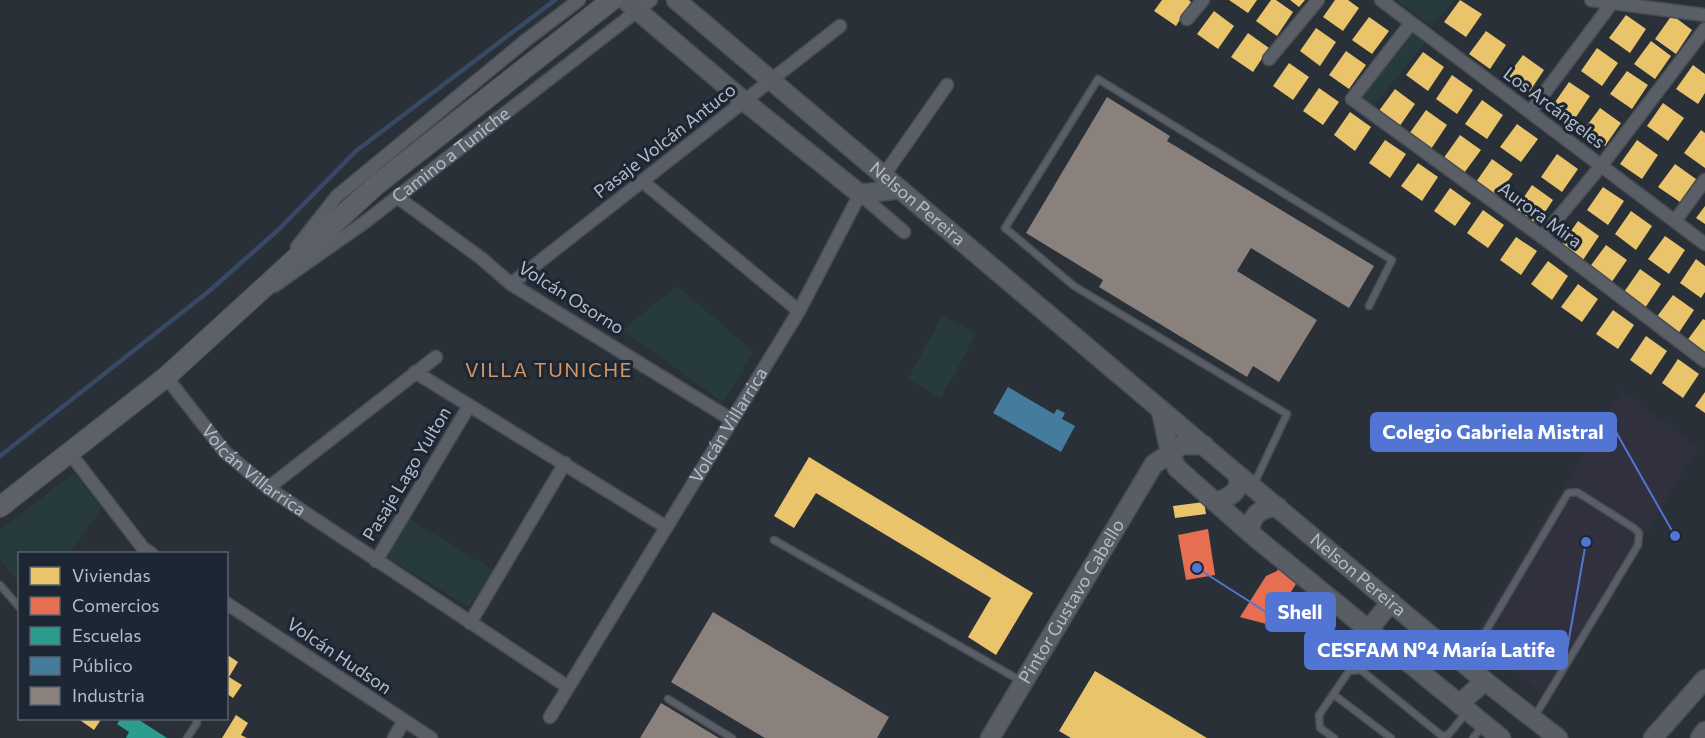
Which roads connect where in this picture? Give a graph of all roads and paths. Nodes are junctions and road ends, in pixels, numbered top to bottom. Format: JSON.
{"nodes":[{"id":1,"x":579,"y":0,"type":"edge"},
{"id":2,"x":612,"y":0,"type":"edge"},
{"id":3,"x":676,"y":0,"type":"edge"},
{"id":4,"x":1203,"y":0,"type":"edge"},
{"id":5,"x":1318,"y":0,"type":"edge"},
{"id":6,"x":1381,"y":0,"type":"edge"},
{"id":7,"x":1402,"y":0,"type":"edge"},
{"id":8,"x":1591,"y":0,"type":"edge"},
{"id":9,"x":1612,"y":3,"type":"junction"},
{"id":10,"x":637,"y":4,"type":"edge"},
{"id":11,"x":1399,"y":14,"type":"junction"},
{"id":12,"x":1705,"y":15,"type":"edge"},
{"id":13,"x":1187,"y":19,"type":"dead end"},
{"id":14,"x":1411,"y":23,"type":"junction"},
{"id":15,"x":840,"y":26,"type":"dead end"},
{"id":16,"x":1705,"y":29,"type":"edge"},
{"id":17,"x":1269,"y":59,"type":"dead end"},
{"id":18,"x":771,"y":81,"type":"junction"},
{"id":19,"x":947,"y":85,"type":"dead end"},
{"id":20,"x":744,"y":101,"type":"junction"},
{"id":21,"x":1530,"y":112,"type":"junction"},
{"id":22,"x":1601,"y":166,"type":"junction"},
{"id":23,"x":884,"y":176,"type":"junction"},
{"id":24,"x":1705,"y":180,"type":"edge"},
{"id":25,"x":642,"y":181,"type":"junction"},
{"id":26,"x":900,"y":189,"type":"junction"},
{"id":27,"x":860,"y":194,"type":"junction"},
{"id":28,"x":397,"y":197,"type":"junction"},
{"id":29,"x":1674,"y":221,"type":"junction"},
{"id":30,"x":904,"y":232,"type":"dead end"},
{"id":31,"x":1542,"y":237,"type":"junction"},
{"id":32,"x":1705,"y":244,"type":"edge"},
{"id":33,"x":271,"y":282,"type":"junction"},
{"id":34,"x":512,"y":284,"type":"junction"},
{"id":35,"x":248,"y":302,"type":"junction"},
{"id":36,"x":1370,"y":306,"type":"dead end"},
{"id":37,"x":799,"y":311,"type":"junction"},
{"id":38,"x":436,"y":357,"type":"dead end"},
{"id":39,"x":1705,"y":362,"type":"edge"},
{"id":40,"x":415,"y":372,"type":"junction"},
{"id":41,"x":166,"y":377,"type":"junction"},
{"id":42,"x":469,"y":406,"type":"junction"},
{"id":43,"x":1160,"y":409,"type":"junction"},
{"id":44,"x":732,"y":420,"type":"junction"},
{"id":45,"x":1204,"y":445,"type":"junction"},
{"id":46,"x":69,"y":452,"type":"junction"},
{"id":47,"x":1170,"y":452,"type":"junction"},
{"id":48,"x":565,"y":463,"type":"junction"},
{"id":49,"x":1237,"y":474,"type":"junction"},
{"id":50,"x":1253,"y":487,"type":"junction"},
{"id":51,"x":268,"y":488,"type":"junction"},
{"id":52,"x":1215,"y":502,"type":"junction"},
{"id":53,"x":0,"y":507,"type":"edge"},
{"id":54,"x":1278,"y":507,"type":"junction"},
{"id":55,"x":666,"y":527,"type":"junction"},
{"id":56,"x":1250,"y":533,"type":"junction"},
{"id":57,"x":774,"y":540,"type":"dead end"},
{"id":58,"x":149,"y":552,"type":"edge"},
{"id":59,"x":376,"y":561,"type":"junction"},
{"id":60,"x":0,"y":585,"type":"edge"},
{"id":61,"x":1391,"y":602,"type":"junction"},
{"id":62,"x":228,"y":604,"type":"edge"},
{"id":63,"x":18,"y":606,"type":"edge"},
{"id":64,"x":470,"y":623,"type":"junction"},
{"id":65,"x":1369,"y":629,"type":"junction"},
{"id":66,"x":1466,"y":665,"type":"junction"},
{"id":67,"x":1705,"y":679,"type":"edge"},
{"id":68,"x":1485,"y":681,"type":"junction"},
{"id":69,"x":1023,"y":683,"type":"junction"},
{"id":70,"x":568,"y":687,"type":"junction"},
{"id":71,"x":1333,"y":694,"type":"junction"},
{"id":72,"x":668,"y":699,"type":"dead end"},
{"id":73,"x":1462,"y":713,"type":"junction"},
{"id":74,"x":550,"y":717,"type":"dead end"},
{"id":75,"x":1533,"y":719,"type":"junction"},
{"id":76,"x":196,"y":720,"type":"edge"},
{"id":77,"x":404,"y":721,"type":"junction"},
{"id":78,"x":1705,"y":731,"type":"edge"},
{"id":79,"x":1477,"y":733,"type":"edge"},
{"id":80,"x":187,"y":738,"type":"edge"},
{"id":81,"x":394,"y":738,"type":"edge"},
{"id":82,"x":431,"y":738,"type":"edge"},
{"id":83,"x":732,"y":738,"type":"edge"},
{"id":84,"x":990,"y":738,"type":"edge"},
{"id":85,"x":1334,"y":738,"type":"edge"},
{"id":86,"x":1391,"y":738,"type":"edge"},
{"id":87,"x":1501,"y":738,"type":"edge"},
{"id":88,"x":1558,"y":738,"type":"edge"},
{"id":89,"x":1653,"y":738,"type":"edge"},
{"id":90,"x":1700,"y":738,"type":"edge"}],
"edges":[{"from":1,"to":33,"type":"street","name":"Camino a Tuniche"},
{"from":2,"to":33,"type":"main road","name":"Camino a Tuniche"},
{"from":3,"to":18,"type":"street","name":"Nelson Pereira"},
{"from":4,"to":13,"type":"street"},
{"from":5,"to":17,"type":"street"},
{"from":6,"to":11,"type":"street","name":"Los Arcángeles"},
{"from":7,"to":11,"type":"street"},
{"from":8,"to":9,"type":"street"},
{"from":9,"to":12,"type":"street"},
{"from":9,"to":21,"type":"street"},
{"from":10,"to":20,"type":"street","name":"Nelson Pereira"},
{"from":10,"to":28,"type":"street","name":"Camino a Tuniche"},
{"from":11,"to":14,"type":"street","name":"Los Arcángeles"},
{"from":14,"to":21,"type":"street","name":"Los Arcángeles"},
{"from":14,"to":31,"type":"street","name":"Aurora Mira"},
{"from":15,"to":18,"type":"street","name":"Pasaje Volcán Antuco"},
{"from":16,"to":22,"type":"street"},
{"from":18,"to":20,"type":"street","name":"Pasaje Volcán Antuco"},
{"from":18,"to":23,"type":"street","name":"Nelson Pereira"},
{"from":19,"to":23,"type":"street"},
{"from":20,"to":25,"type":"street","name":"Pasaje Volcán Antuco"},
{"from":20,"to":27,"type":"street","name":"Nelson Pereira"},
{"from":21,"to":22,"type":"street","name":"Los Arcángeles"},
{"from":22,"to":29,"type":"street","name":"Los Arcángeles"},
{"from":22,"to":31,"type":"street"},
{"from":23,"to":26,"type":"street","name":"Nelson Pereira"},
{"from":24,"to":29,"type":"street"},
{"from":25,"to":34,"type":"street","name":"Pasaje Volcán Antuco"},
{"from":25,"to":37,"type":"street"},
{"from":26,"to":27,"type":"street"},
{"from":26,"to":43,"type":"street","name":"Nelson Pereira"},
{"from":27,"to":30,"type":"street","name":"Nelson Pereira"},
{"from":27,"to":37,"type":"street","name":"Volcán Villarrica"},
{"from":28,"to":34,"type":"street","name":"Volcán Osorno"},
{"from":28,"to":35,"type":"street","name":"Camino a Tuniche"},
{"from":29,"to":32,"type":"street","name":"Los Arcángeles"},
{"from":31,"to":39,"type":"street","name":"Aurora Mira"},
{"from":33,"to":35,"type":"main road","name":"Camino a Tuniche"},
{"from":34,"to":44,"type":"street","name":"Volcán Osorno"},
{"from":35,"to":41,"type":"main road","name":"Camino a Tuniche"},
{"from":36,"to":50,"type":"lane"},
{"from":37,"to":44,"type":"street","name":"Volcán Villarrica"},
{"from":38,"to":40,"type":"street"},
{"from":40,"to":42,"type":"street"},
{"from":40,"to":51,"type":"street"},
{"from":41,"to":46,"type":"main road","name":"Camino a Tuniche"},
{"from":41,"to":51,"type":"street","name":"Volcán Villarrica"},
{"from":42,"to":48,"type":"street"},
{"from":42,"to":59,"type":"street","name":"Pasaje Lago Yulton"},
{"from":43,"to":45,"type":"street","name":"Nelson Pereira"},
{"from":43,"to":47,"type":"street","name":"Nelson Pereira"},
{"from":44,"to":55,"type":"street","name":"Volcán Villarrica"},
{"from":45,"to":47,"type":"street"},
{"from":45,"to":49,"type":"street","name":"Nelson Pereira"},
{"from":46,"to":53,"type":"main road","name":"Camino a Tuniche"},
{"from":46,"to":58,"type":"street"},
{"from":47,"to":52,"type":"street","name":"Nelson Pereira"},
{"from":47,"to":69,"type":"street","name":"Pintor Gustavo Cabello"},
{"from":48,"to":55,"type":"street"},
{"from":48,"to":64,"type":"street"},
{"from":49,"to":50,"type":"street","name":"Nelson Pereira"},
{"from":49,"to":52,"type":"street"},
{"from":50,"to":54,"type":"street","name":"Nelson Pereira"},
{"from":51,"to":59,"type":"street","name":"Volcán Villarrica"},
{"from":52,"to":56,"type":"street","name":"Nelson Pereira"},
{"from":54,"to":56,"type":"street"},
{"from":54,"to":61,"type":"street","name":"Nelson Pereira"},
{"from":55,"to":70,"type":"street","name":"Volcán Villarrica"},
{"from":56,"to":65,"type":"street","name":"Nelson Pereira"},
{"from":57,"to":69,"type":"lane"},
{"from":59,"to":64,"type":"street","name":"Volcán Villarrica"},
{"from":60,"to":63,"type":"lane"},
{"from":61,"to":65,"type":"street"},
{"from":61,"to":66,"type":"street","name":"Nelson Pereira"},
{"from":62,"to":77,"type":"street","name":"Volcán Hudson"},
{"from":64,"to":70,"type":"street","name":"Volcán Villarrica"},
{"from":65,"to":73,"type":"street","name":"Nelson Pereira"},
{"from":66,"to":68,"type":"street","name":"Nelson Pereira"},
{"from":66,"to":75,"type":"lane"},
{"from":67,"to":89,"type":"street"},
{"from":68,"to":73,"type":"street"},
{"from":68,"to":75,"type":"street","name":"Nelson Pereira"},
{"from":69,"to":84,"type":"street","name":"Pintor Gustavo Cabello"},
{"from":70,"to":74,"type":"street","name":"Volcán Villarrica"},
{"from":71,"to":73,"type":"lane"},
{"from":71,"to":85,"type":"lane"},
{"from":71,"to":86,"type":"lane"},
{"from":72,"to":83,"type":"lane"},
{"from":73,"to":79,"type":"street","name":"Nelson Pereira"},
{"from":75,"to":88,"type":"street","name":"Nelson Pereira"},
{"from":76,"to":80,"type":"lane"},
{"from":77,"to":81,"type":"street"},
{"from":77,"to":82,"type":"street","name":"Volcán Hudson"},
{"from":78,"to":90,"type":"street"},
{"from":79,"to":87,"type":"street","name":"Nelson Pereira"}]}
